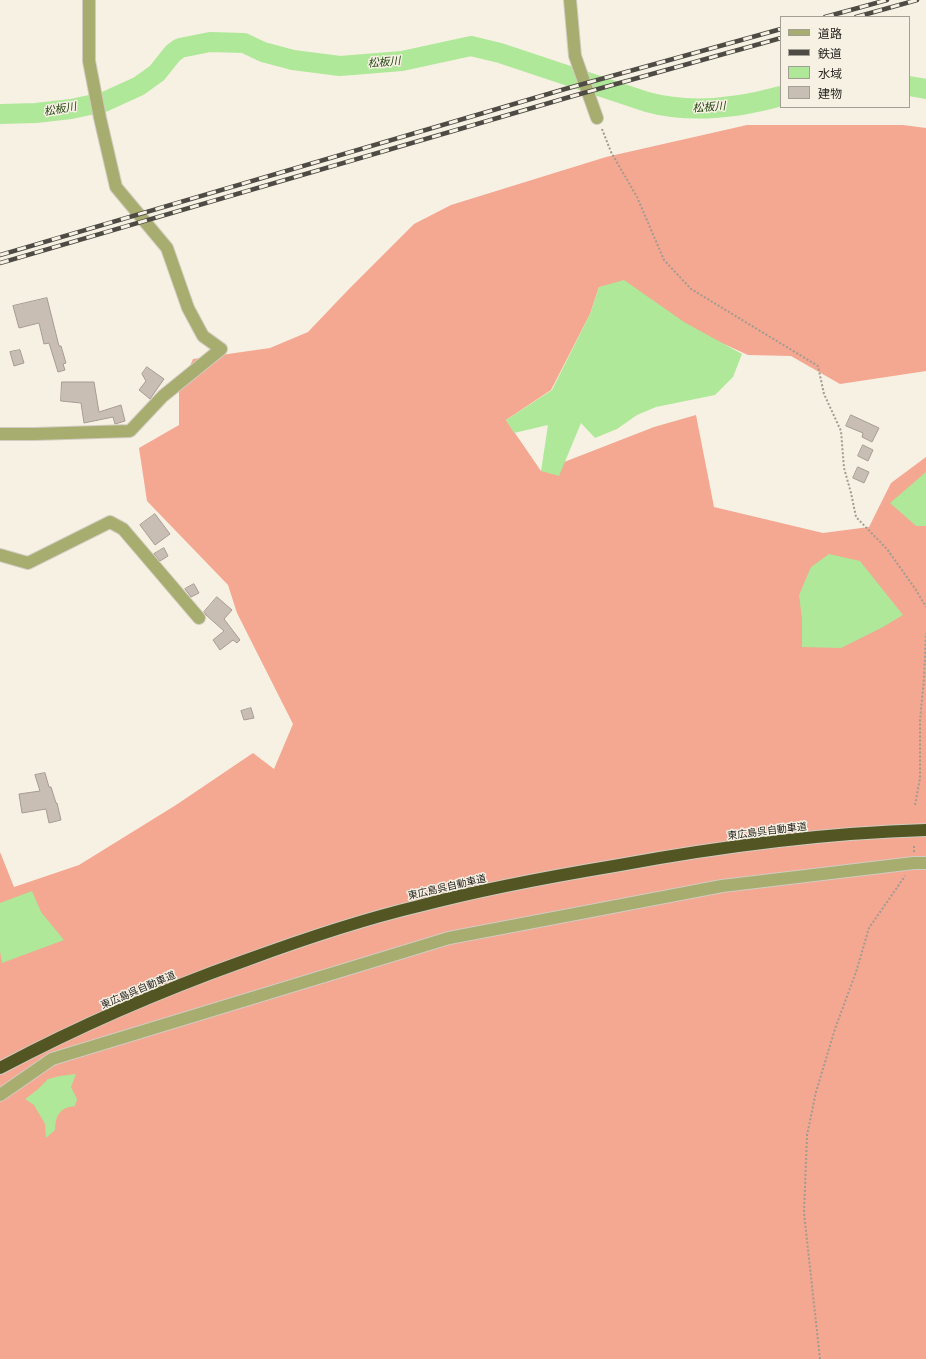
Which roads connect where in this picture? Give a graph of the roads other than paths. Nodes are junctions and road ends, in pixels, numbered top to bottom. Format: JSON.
{"nodes":[{"id":1,"x":89,"y":0,"type":"edge"},
{"id":2,"x":570,"y":0,"type":"edge"},
{"id":3,"x":597,"y":118,"type":"road end"},
{"id":4,"x":0,"y":434,"type":"edge"},
{"id":5,"x":0,"y":555,"type":"edge"},
{"id":6,"x":199,"y":618,"type":"dead end"},
{"id":7,"x":926,"y":830,"type":"edge"},
{"id":8,"x":926,"y":863,"type":"edge"},
{"id":9,"x":0,"y":1068,"type":"edge"},
{"id":10,"x":0,"y":1095,"type":"edge"}],
"edges":[{"from":1,"to":4,"type":"street"},
{"from":2,"to":3,"type":"street"},
{"from":5,"to":6,"type":"street"},
{"from":7,"to":9,"type":"highway","name":"東広島呉自動車道"},
{"from":8,"to":10,"type":"street"}]}
